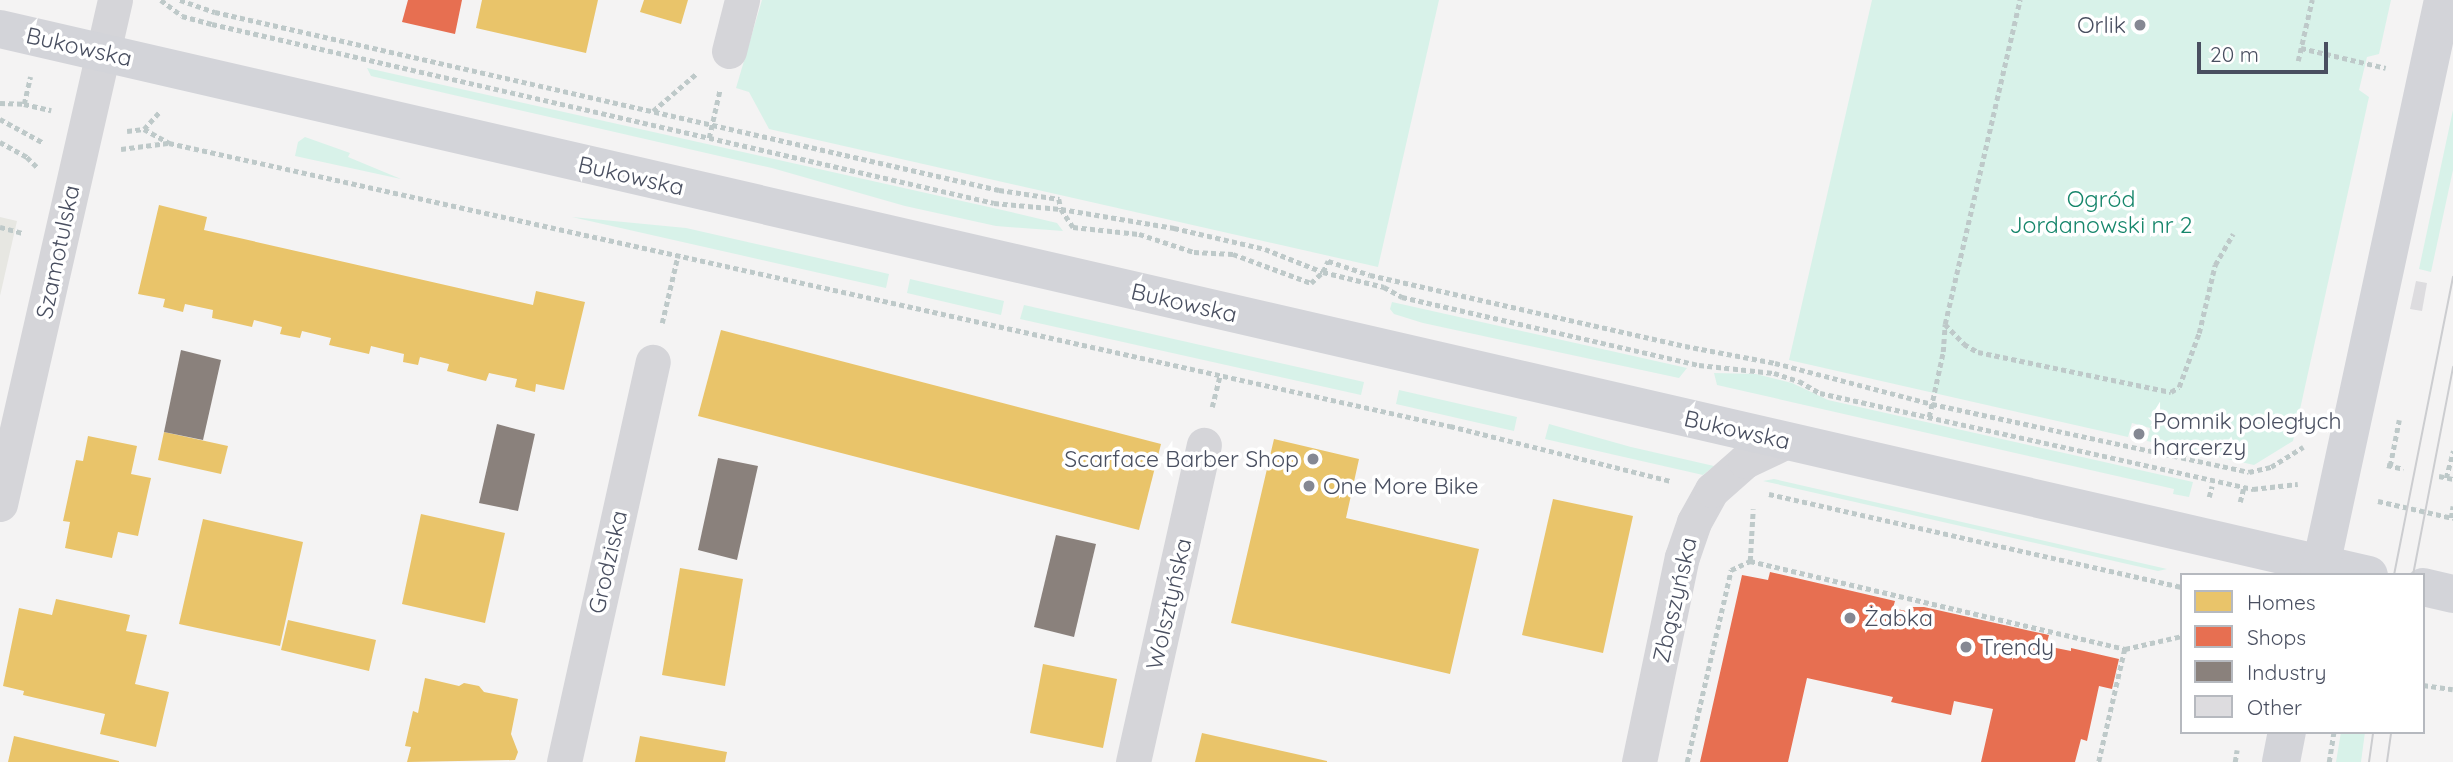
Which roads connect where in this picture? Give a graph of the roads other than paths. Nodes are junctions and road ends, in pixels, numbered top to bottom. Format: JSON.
{"nodes":[{"id":1,"x":115,"y":0,"type":"edge"},
{"id":2,"x":743,"y":0,"type":"edge"},
{"id":3,"x":2443,"y":0,"type":"edge"},
{"id":4,"x":0,"y":29,"type":"edge"},
{"id":5,"x":729,"y":51,"type":"road end"},
{"id":6,"x":102,"y":52,"type":"junction"},
{"id":7,"x":653,"y":362,"type":"road end"},
{"id":8,"x":1787,"y":441,"type":"junction"},
{"id":9,"x":1204,"y":445,"type":"dead end"},
{"id":10,"x":0,"y":504,"type":"edge"},
{"id":11,"x":2320,"y":569,"type":"edge"},
{"id":12,"x":2352,"y":573,"type":"edge"},
{"id":13,"x":2425,"y":587,"type":"edge"},
{"id":14,"x":2453,"y":594,"type":"edge"},
{"id":15,"x":2287,"y":734,"type":"edge"},
{"id":16,"x":564,"y":762,"type":"edge"},
{"id":17,"x":1133,"y":762,"type":"edge"},
{"id":18,"x":1639,"y":762,"type":"edge"},
{"id":19,"x":2281,"y":762,"type":"edge"}],
"edges":[{"from":1,"to":6,"type":"street","name":"Szamotulska"},
{"from":2,"to":5,"type":"street"},
{"from":3,"to":11,"type":"main road"},
{"from":4,"to":6,"type":"main road","name":"Bukowska"},
{"from":6,"to":8,"type":"main road","name":"Bukowska"},
{"from":6,"to":10,"type":"street","name":"Szamotulska"},
{"from":7,"to":16,"type":"street","name":"Grodziska"},
{"from":8,"to":11,"type":"main road","name":"Bukowska"},
{"from":8,"to":18,"type":"street","name":"Zbąszyńska"},
{"from":9,"to":17,"type":"street","name":"Wolsztyńska"},
{"from":11,"to":12,"type":"main road","name":"Bukowska"},
{"from":13,"to":14,"type":"main road"},
{"from":15,"to":19,"type":"main road"}]}
